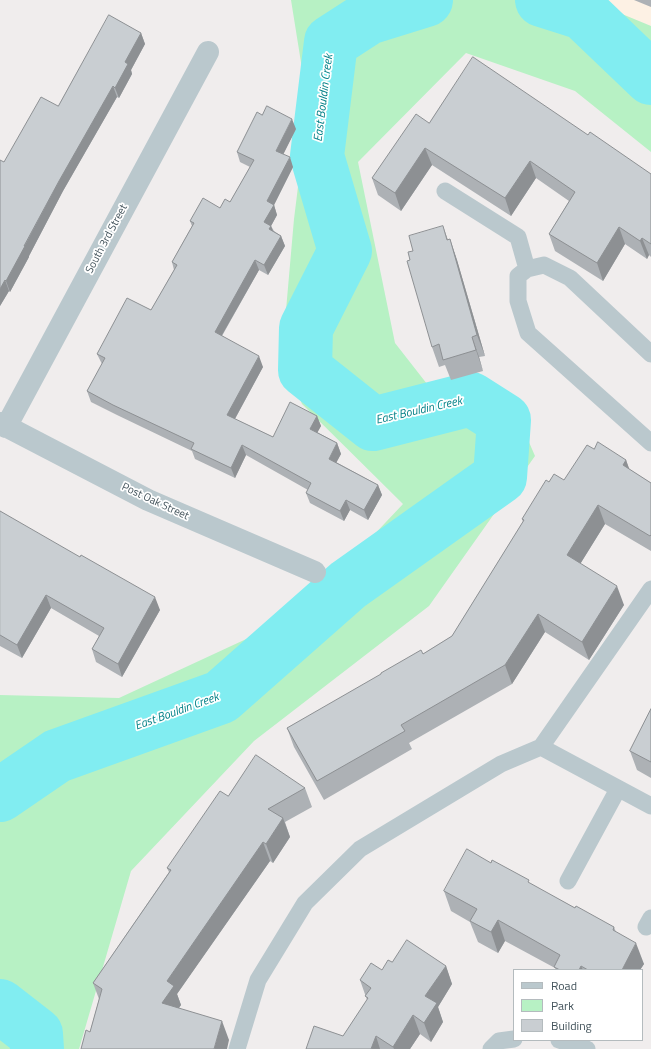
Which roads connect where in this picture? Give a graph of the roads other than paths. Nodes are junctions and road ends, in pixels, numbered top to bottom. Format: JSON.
{"nodes":[{"id":1,"x":208,"y":52,"type":"dead end"},
{"id":2,"x":445,"y":191,"type":"dead end"},
{"id":3,"x":527,"y":269,"type":"junction"},
{"id":4,"x":651,"y":354,"type":"edge"},
{"id":5,"x":3,"y":425,"type":"edge"},
{"id":6,"x":651,"y":443,"type":"edge"},
{"id":7,"x":315,"y":572,"type":"dead end"},
{"id":8,"x":651,"y":589,"type":"edge"},
{"id":9,"x":541,"y":747,"type":"junction"},
{"id":10,"x":618,"y":789,"type":"junction"},
{"id":11,"x":651,"y":806,"type":"edge"},
{"id":12,"x":568,"y":881,"type":"dead end"},
{"id":13,"x":513,"y":1039,"type":"edge"},
{"id":14,"x":562,"y":1041,"type":"edge"},
{"id":15,"x":237,"y":1049,"type":"edge"},
{"id":16,"x":491,"y":1049,"type":"edge"},
{"id":17,"x":587,"y":1049,"type":"edge"}],
"edges":[{"from":1,"to":5,"type":"street","name":"South 3rd Street"},
{"from":2,"to":3,"type":"lane"},
{"from":3,"to":4,"type":"lane"},
{"from":3,"to":6,"type":"lane"},
{"from":5,"to":7,"type":"street","name":"Post Oak Street"},
{"from":8,"to":9,"type":"lane"},
{"from":9,"to":10,"type":"lane"},
{"from":9,"to":15,"type":"lane"},
{"from":10,"to":11,"type":"lane"},
{"from":10,"to":12,"type":"lane"},
{"from":13,"to":16,"type":"lane"},
{"from":14,"to":17,"type":"lane"}]}
